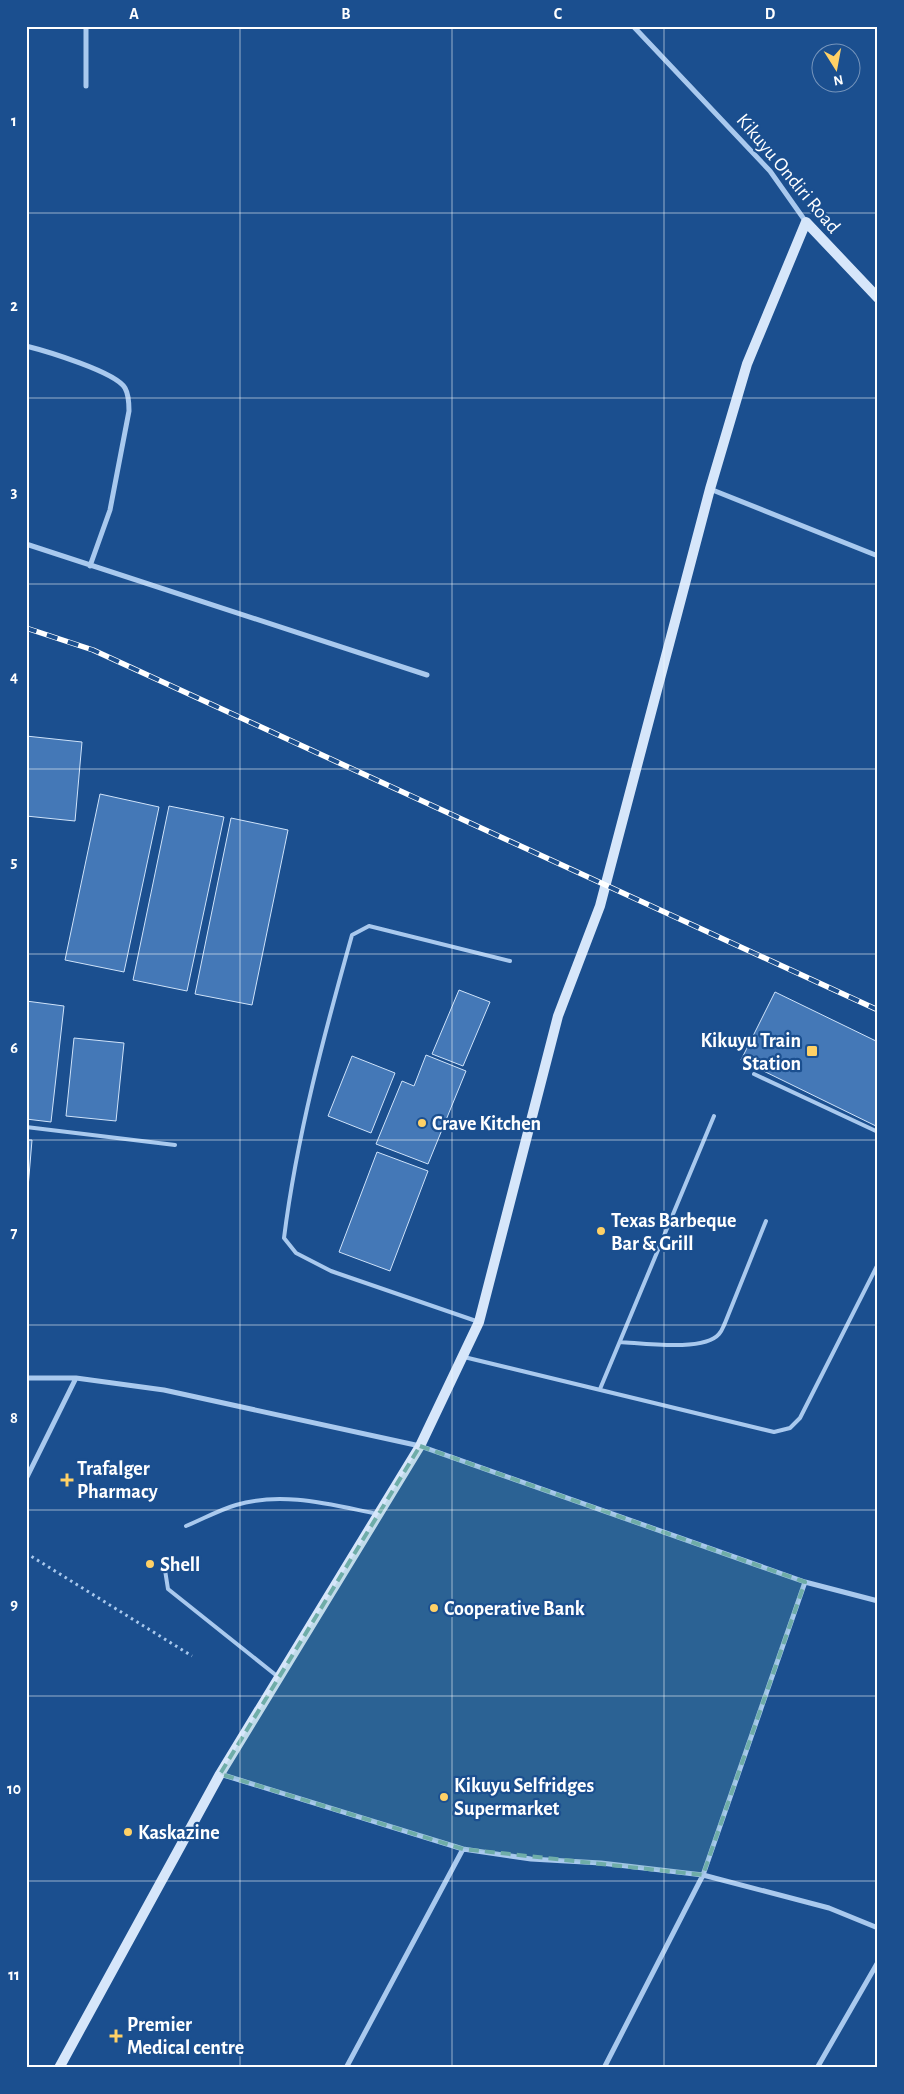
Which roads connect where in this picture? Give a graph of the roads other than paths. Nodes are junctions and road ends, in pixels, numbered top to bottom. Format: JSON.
{"nodes":[{"id":1,"x":86,"y":26,"type":"edge"},
{"id":2,"x":633,"y":26,"type":"edge"},
{"id":3,"x":86,"y":86,"type":"dead end"},
{"id":4,"x":806,"y":222,"type":"junction"},
{"id":5,"x":878,"y":298,"type":"edge"},
{"id":6,"x":26,"y":346,"type":"edge"},
{"id":7,"x":710,"y":489,"type":"junction"},
{"id":8,"x":26,"y":544,"type":"edge"},
{"id":9,"x":878,"y":556,"type":"edge"},
{"id":10,"x":90,"y":566,"type":"junction"},
{"id":11,"x":427,"y":675,"type":"dead end"},
{"id":12,"x":510,"y":961,"type":"dead end"},
{"id":13,"x":754,"y":1074,"type":"dead end"},
{"id":14,"x":714,"y":1116,"type":"dead end"},
{"id":15,"x":26,"y":1127,"type":"edge"},
{"id":16,"x":878,"y":1132,"type":"edge"},
{"id":17,"x":175,"y":1145,"type":"dead end"},
{"id":18,"x":766,"y":1221,"type":"dead end"},
{"id":19,"x":878,"y":1264,"type":"edge"},
{"id":20,"x":479,"y":1322,"type":"junction"},
{"id":21,"x":620,"y":1342,"type":"junction"},
{"id":22,"x":462,"y":1357,"type":"junction"},
{"id":23,"x":26,"y":1378,"type":"edge"},
{"id":24,"x":76,"y":1378,"type":"junction"},
{"id":25,"x":600,"y":1389,"type":"junction"},
{"id":26,"x":420,"y":1446,"type":"junction"},
{"id":27,"x":26,"y":1479,"type":"edge"},
{"id":28,"x":379,"y":1514,"type":"junction"},
{"id":29,"x":186,"y":1526,"type":"dead end"},
{"id":30,"x":165,"y":1570,"type":"dead end"},
{"id":31,"x":805,"y":1582,"type":"junction"},
{"id":32,"x":878,"y":1601,"type":"edge"},
{"id":33,"x":279,"y":1677,"type":"junction"},
{"id":34,"x":220,"y":1774,"type":"junction"},
{"id":35,"x":463,"y":1849,"type":"junction"},
{"id":36,"x":703,"y":1875,"type":"junction"},
{"id":37,"x":878,"y":1928,"type":"edge"},
{"id":38,"x":878,"y":1962,"type":"edge"},
{"id":39,"x":59,"y":2068,"type":"edge"},
{"id":40,"x":346,"y":2068,"type":"edge"},
{"id":41,"x":604,"y":2068,"type":"edge"},
{"id":42,"x":817,"y":2068,"type":"edge"}],
"edges":[{"from":1,"to":3,"type":"street"},
{"from":2,"to":4,"type":"street","name":"Kikuyu Ondiri Road"},
{"from":4,"to":5,"type":"street","name":"Kikuyu Ondiri Road"},
{"from":4,"to":7,"type":"street"},
{"from":6,"to":10,"type":"street"},
{"from":7,"to":9,"type":"street"},
{"from":7,"to":20,"type":"street"},
{"from":8,"to":10,"type":"street"},
{"from":10,"to":11,"type":"street"},
{"from":12,"to":20,"type":"lane"},
{"from":13,"to":16,"type":"lane"},
{"from":14,"to":21,"type":"lane"},
{"from":15,"to":17,"type":"lane"},
{"from":18,"to":21,"type":"lane"},
{"from":19,"to":25,"type":"lane"},
{"from":20,"to":22,"type":"street"},
{"from":21,"to":25,"type":"lane"},
{"from":22,"to":25,"type":"lane"},
{"from":22,"to":26,"type":"street"},
{"from":23,"to":24,"type":"street"},
{"from":24,"to":26,"type":"street"},
{"from":24,"to":27,"type":"street"},
{"from":26,"to":28,"type":"street"},
{"from":26,"to":31,"type":"street"},
{"from":28,"to":29,"type":"lane"},
{"from":28,"to":33,"type":"street"},
{"from":30,"to":33,"type":"lane"},
{"from":31,"to":32,"type":"street"},
{"from":31,"to":36,"type":"street"},
{"from":33,"to":34,"type":"street"},
{"from":34,"to":35,"type":"street"},
{"from":34,"to":39,"type":"street"},
{"from":35,"to":36,"type":"street"},
{"from":35,"to":40,"type":"street"},
{"from":36,"to":37,"type":"street"},
{"from":36,"to":41,"type":"street"},
{"from":38,"to":42,"type":"street"}]}
